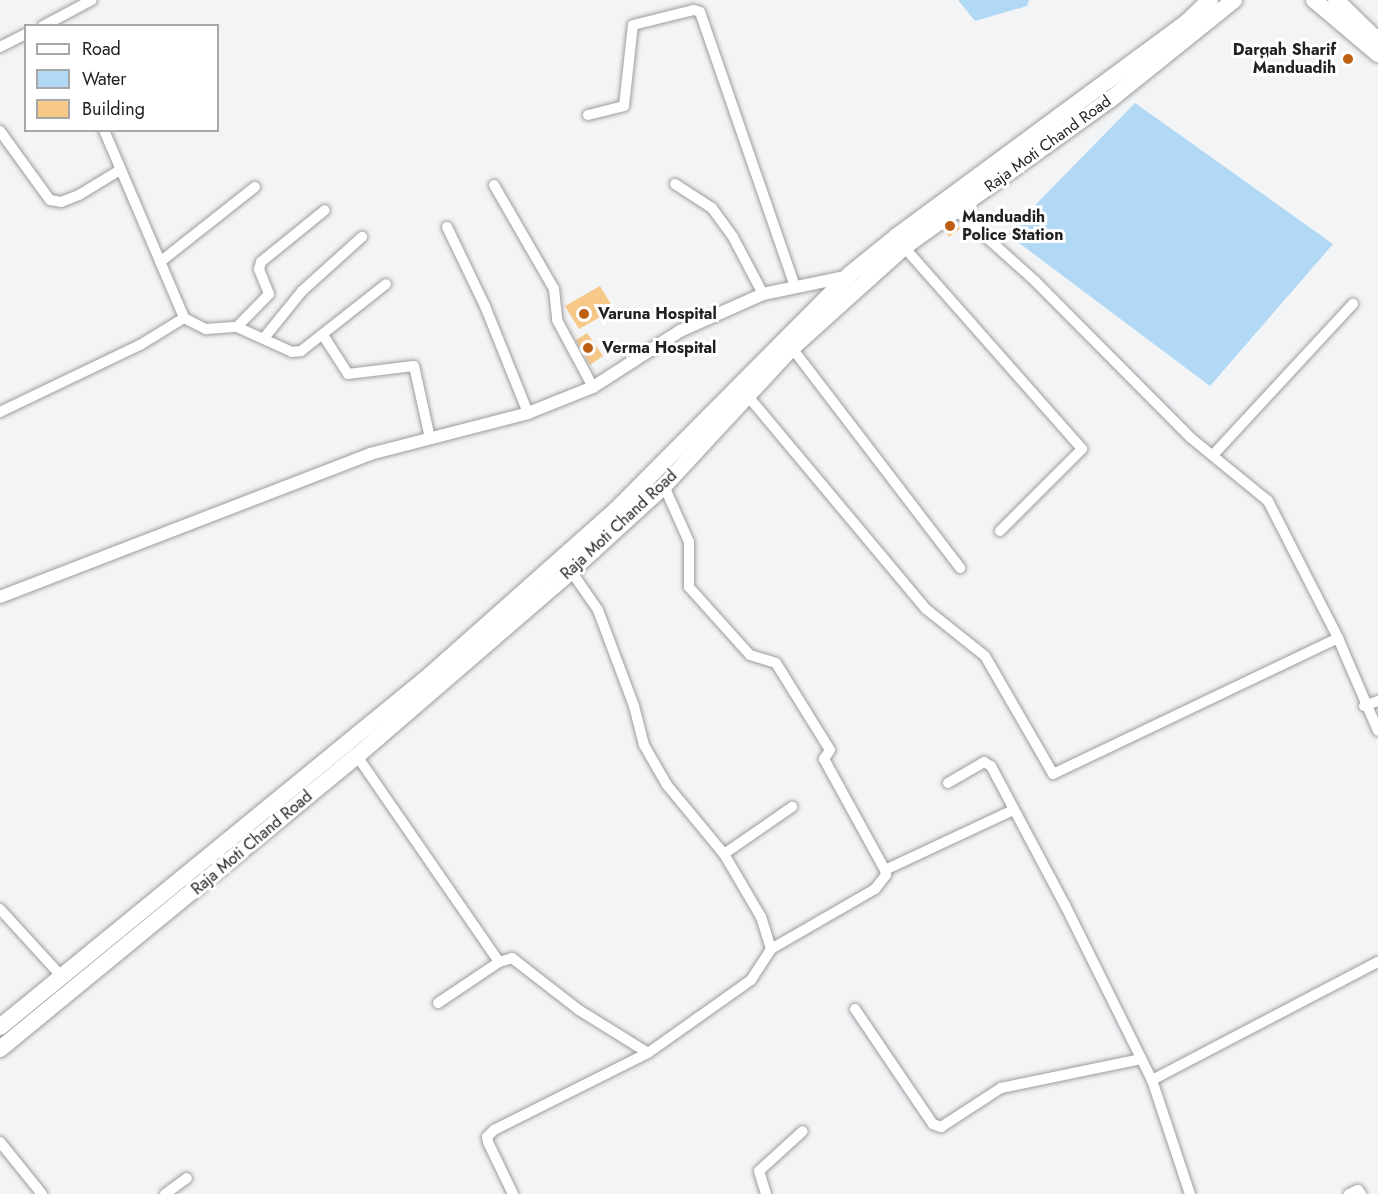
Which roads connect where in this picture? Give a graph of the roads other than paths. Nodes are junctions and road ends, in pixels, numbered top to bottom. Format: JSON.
{"nodes":[{"id":1,"x":92,"y":0,"type":"edge"},
{"id":2,"x":1210,"y":0,"type":"edge"},
{"id":3,"x":1234,"y":0,"type":"edge"},
{"id":4,"x":1314,"y":0,"type":"edge"},
{"id":5,"x":1336,"y":0,"type":"edge"},
{"id":6,"x":47,"y":24,"type":"edge"},
{"id":7,"x":24,"y":35,"type":"edge"},
{"id":8,"x":1378,"y":40,"type":"edge"},
{"id":9,"x":0,"y":47,"type":"edge"},
{"id":10,"x":1378,"y":54,"type":"edge"},
{"id":11,"x":588,"y":115,"type":"dead end"},
{"id":12,"x":0,"y":131,"type":"edge"},
{"id":13,"x":105,"y":132,"type":"edge"},
{"id":14,"x":120,"y":170,"type":"junction"},
{"id":15,"x":675,"y":184,"type":"dead end"},
{"id":16,"x":494,"y":185,"type":"dead end"},
{"id":17,"x":255,"y":187,"type":"dead end"},
{"id":18,"x":325,"y":210,"type":"dead end"},
{"id":19,"x":956,"y":210,"type":"junction"},
{"id":20,"x":447,"y":227,"type":"dead end"},
{"id":21,"x":362,"y":237,"type":"dead end"},
{"id":22,"x":904,"y":247,"type":"junction"},
{"id":23,"x":160,"y":262,"type":"junction"},
{"id":24,"x":849,"y":275,"type":"junction"},
{"id":25,"x":869,"y":278,"type":"junction"},
{"id":26,"x":386,"y":284,"type":"dead end"},
{"id":27,"x":795,"y":286,"type":"junction"},
{"id":28,"x":763,"y":294,"type":"junction"},
{"id":29,"x":1353,"y":304,"type":"dead end"},
{"id":30,"x":184,"y":318,"type":"junction"},
{"id":31,"x":237,"y":327,"type":"junction"},
{"id":32,"x":323,"y":334,"type":"junction"},
{"id":33,"x":264,"y":338,"type":"junction"},
{"id":34,"x":792,"y":348,"type":"junction"},
{"id":35,"x":593,"y":387,"type":"junction"},
{"id":36,"x":747,"y":395,"type":"junction"},
{"id":37,"x":0,"y":412,"type":"edge"},
{"id":38,"x":528,"y":413,"type":"junction"},
{"id":39,"x":430,"y":438,"type":"junction"},
{"id":40,"x":1213,"y":455,"type":"junction"},
{"id":41,"x":664,"y":486,"type":"junction"},
{"id":42,"x":1000,"y":531,"type":"dead end"},
{"id":43,"x":960,"y":568,"type":"dead end"},
{"id":44,"x":571,"y":571,"type":"junction"},
{"id":45,"x":0,"y":597,"type":"edge"},
{"id":46,"x":1338,"y":638,"type":"junction"},
{"id":47,"x":1378,"y":701,"type":"edge"},
{"id":48,"x":1364,"y":706,"type":"junction"},
{"id":49,"x":1378,"y":730,"type":"edge"},
{"id":50,"x":357,"y":756,"type":"junction"},
{"id":51,"x":948,"y":783,"type":"dead end"},
{"id":52,"x":792,"y":807,"type":"dead end"},
{"id":53,"x":1013,"y":810,"type":"junction"},
{"id":54,"x":723,"y":854,"type":"junction"},
{"id":55,"x":885,"y":870,"type":"junction"},
{"id":56,"x":0,"y":909,"type":"edge"},
{"id":57,"x":771,"y":950,"type":"junction"},
{"id":58,"x":499,"y":962,"type":"junction"},
{"id":59,"x":1378,"y":962,"type":"edge"},
{"id":60,"x":63,"y":978,"type":"junction"},
{"id":61,"x":438,"y":1003,"type":"dead end"},
{"id":62,"x":855,"y":1009,"type":"dead end"},
{"id":63,"x":0,"y":1027,"type":"edge"},
{"id":64,"x":0,"y":1048,"type":"edge"},
{"id":65,"x":648,"y":1053,"type":"junction"},
{"id":66,"x":1141,"y":1059,"type":"junction"},
{"id":67,"x":1152,"y":1080,"type":"junction"},
{"id":68,"x":803,"y":1131,"type":"dead end"},
{"id":69,"x":0,"y":1142,"type":"edge"},
{"id":70,"x":187,"y":1178,"type":"dead end"},
{"id":71,"x":42,"y":1194,"type":"edge"},
{"id":72,"x":165,"y":1194,"type":"edge"},
{"id":73,"x":513,"y":1194,"type":"edge"},
{"id":74,"x":766,"y":1194,"type":"edge"},
{"id":75,"x":1190,"y":1194,"type":"edge"},
{"id":76,"x":1349,"y":1194,"type":"edge"},
{"id":77,"x":1361,"y":1194,"type":"edge"}],
"edges":[{"from":1,"to":6,"type":"street"},
{"from":2,"to":24,"type":"main road"},
{"from":3,"to":19,"type":"main road","name":"Raja Moti Chand Road"},
{"from":4,"to":10,"type":"main road"},
{"from":5,"to":8,"type":"main road"},
{"from":7,"to":9,"type":"street"},
{"from":11,"to":27,"type":"street"},
{"from":12,"to":14,"type":"street"},
{"from":13,"to":14,"type":"street"},
{"from":14,"to":23,"type":"street"},
{"from":15,"to":28,"type":"street"},
{"from":16,"to":35,"type":"street"},
{"from":17,"to":23,"type":"street"},
{"from":18,"to":31,"type":"street"},
{"from":19,"to":22,"type":"main road","name":"Raja Moti Chand Road"},
{"from":19,"to":40,"type":"street"},
{"from":20,"to":38,"type":"street"},
{"from":21,"to":33,"type":"street"},
{"from":22,"to":25,"type":"main road","name":"Raja Moti Chand Road"},
{"from":22,"to":42,"type":"street"},
{"from":23,"to":30,"type":"street"},
{"from":24,"to":25,"type":"street"},
{"from":24,"to":27,"type":"street"},
{"from":24,"to":60,"type":"main road"},
{"from":25,"to":34,"type":"main road","name":"Raja Moti Chand Road"},
{"from":26,"to":32,"type":"street"},
{"from":27,"to":28,"type":"street"},
{"from":28,"to":35,"type":"street"},
{"from":29,"to":40,"type":"street"},
{"from":30,"to":31,"type":"street"},
{"from":30,"to":37,"type":"street"},
{"from":31,"to":33,"type":"street"},
{"from":32,"to":33,"type":"street"},
{"from":32,"to":39,"type":"street"},
{"from":34,"to":36,"type":"main road","name":"Raja Moti Chand Road"},
{"from":34,"to":43,"type":"street"},
{"from":35,"to":38,"type":"street"},
{"from":36,"to":41,"type":"main road","name":"Raja Moti Chand Road"},
{"from":36,"to":46,"type":"street"},
{"from":38,"to":39,"type":"street"},
{"from":39,"to":45,"type":"street"},
{"from":40,"to":46,"type":"street"},
{"from":41,"to":44,"type":"main road","name":"Raja Moti Chand Road"},
{"from":41,"to":55,"type":"street"},
{"from":44,"to":50,"type":"main road","name":"Raja Moti Chand Road"},
{"from":44,"to":54,"type":"street"},
{"from":46,"to":48,"type":"street"},
{"from":47,"to":48,"type":"street"},
{"from":48,"to":49,"type":"street"},
{"from":50,"to":58,"type":"street"},
{"from":50,"to":64,"type":"main road","name":"Raja Moti Chand Road"},
{"from":51,"to":53,"type":"street"},
{"from":52,"to":54,"type":"street"},
{"from":53,"to":55,"type":"street"},
{"from":53,"to":66,"type":"street"},
{"from":54,"to":57,"type":"street"},
{"from":55,"to":57,"type":"street"},
{"from":56,"to":60,"type":"street"},
{"from":57,"to":65,"type":"street"},
{"from":58,"to":61,"type":"street"},
{"from":58,"to":65,"type":"street"},
{"from":59,"to":67,"type":"street"},
{"from":60,"to":63,"type":"main road"},
{"from":62,"to":66,"type":"street"},
{"from":65,"to":73,"type":"street"},
{"from":66,"to":67,"type":"street"},
{"from":67,"to":75,"type":"street"},
{"from":68,"to":74,"type":"street"},
{"from":69,"to":71,"type":"street"},
{"from":70,"to":72,"type":"street"},
{"from":76,"to":77,"type":"street"}]}
